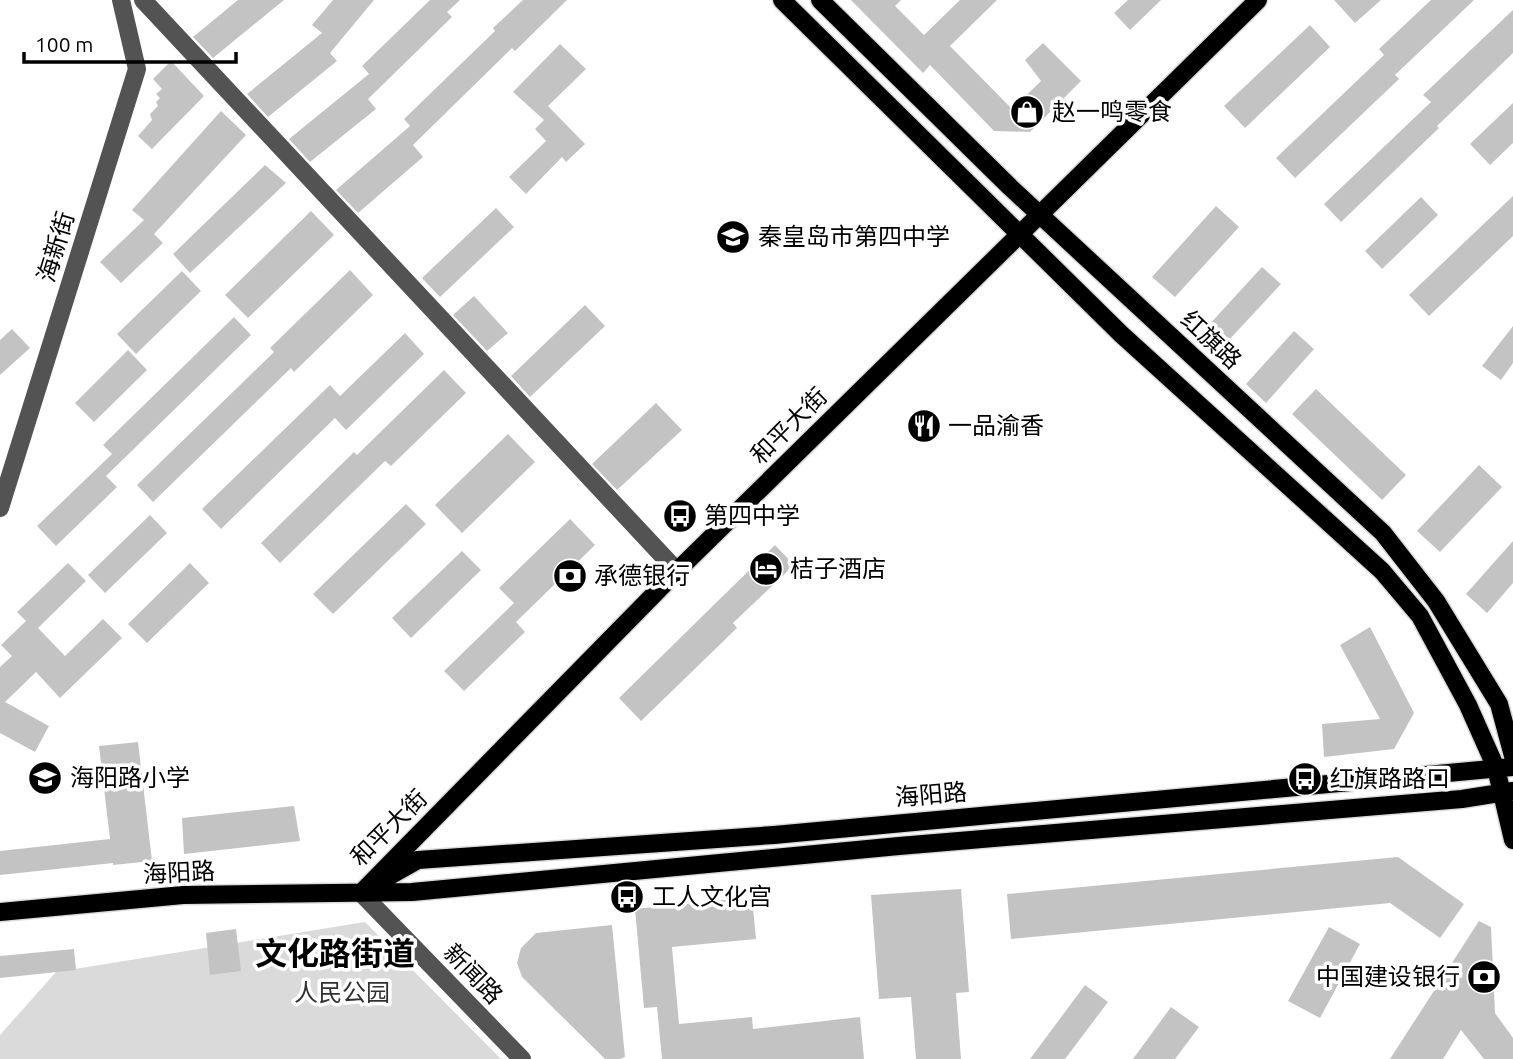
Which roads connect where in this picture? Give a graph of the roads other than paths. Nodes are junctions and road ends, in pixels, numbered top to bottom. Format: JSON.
{"nodes":[{"id":1,"x":121,"y":0,"type":"edge"},
{"id":2,"x":143,"y":0,"type":"edge"},
{"id":3,"x":782,"y":0,"type":"edge"},
{"id":4,"x":820,"y":0,"type":"edge"},
{"id":5,"x":1258,"y":0,"type":"edge"},
{"id":6,"x":1039,"y":213,"type":"junction"},
{"id":7,"x":1019,"y":233,"type":"junction"},
{"id":8,"x":0,"y":508,"type":"edge"},
{"id":9,"x":677,"y":571,"type":"junction"},
{"id":10,"x":1513,"y":756,"type":"edge"},
{"id":11,"x":1504,"y":768,"type":"edge"},
{"id":12,"x":1508,"y":792,"type":"edge"},
{"id":13,"x":1513,"y":840,"type":"edge"},
{"id":14,"x":360,"y":893,"type":"junction"},
{"id":15,"x":0,"y":912,"type":"edge"},
{"id":16,"x":522,"y":1059,"type":"edge"}],
"edges":[{"from":1,"to":8,"type":"street","name":"海新街"},
{"from":2,"to":9,"type":"street"},
{"from":3,"to":7,"type":"main road"},
{"from":4,"to":6,"type":"main road","name":"红旗路"},
{"from":5,"to":6,"type":"main road","name":"和平大街"},
{"from":6,"to":7,"type":"main road","name":"和平大街"},
{"from":6,"to":10,"type":"main road","name":"红旗路"},
{"from":7,"to":9,"type":"main road","name":"和平大街"},
{"from":7,"to":11,"type":"main road"},
{"from":9,"to":14,"type":"main road","name":"和平大街"},
{"from":11,"to":12,"type":"main road"},
{"from":11,"to":14,"type":"main road","name":"海阳路"},
{"from":12,"to":13,"type":"main road"},
{"from":12,"to":14,"type":"main road","name":"海阳路"},
{"from":14,"to":15,"type":"main road","name":"海阳路"},
{"from":14,"to":16,"type":"street","name":"新闻路"}]}
